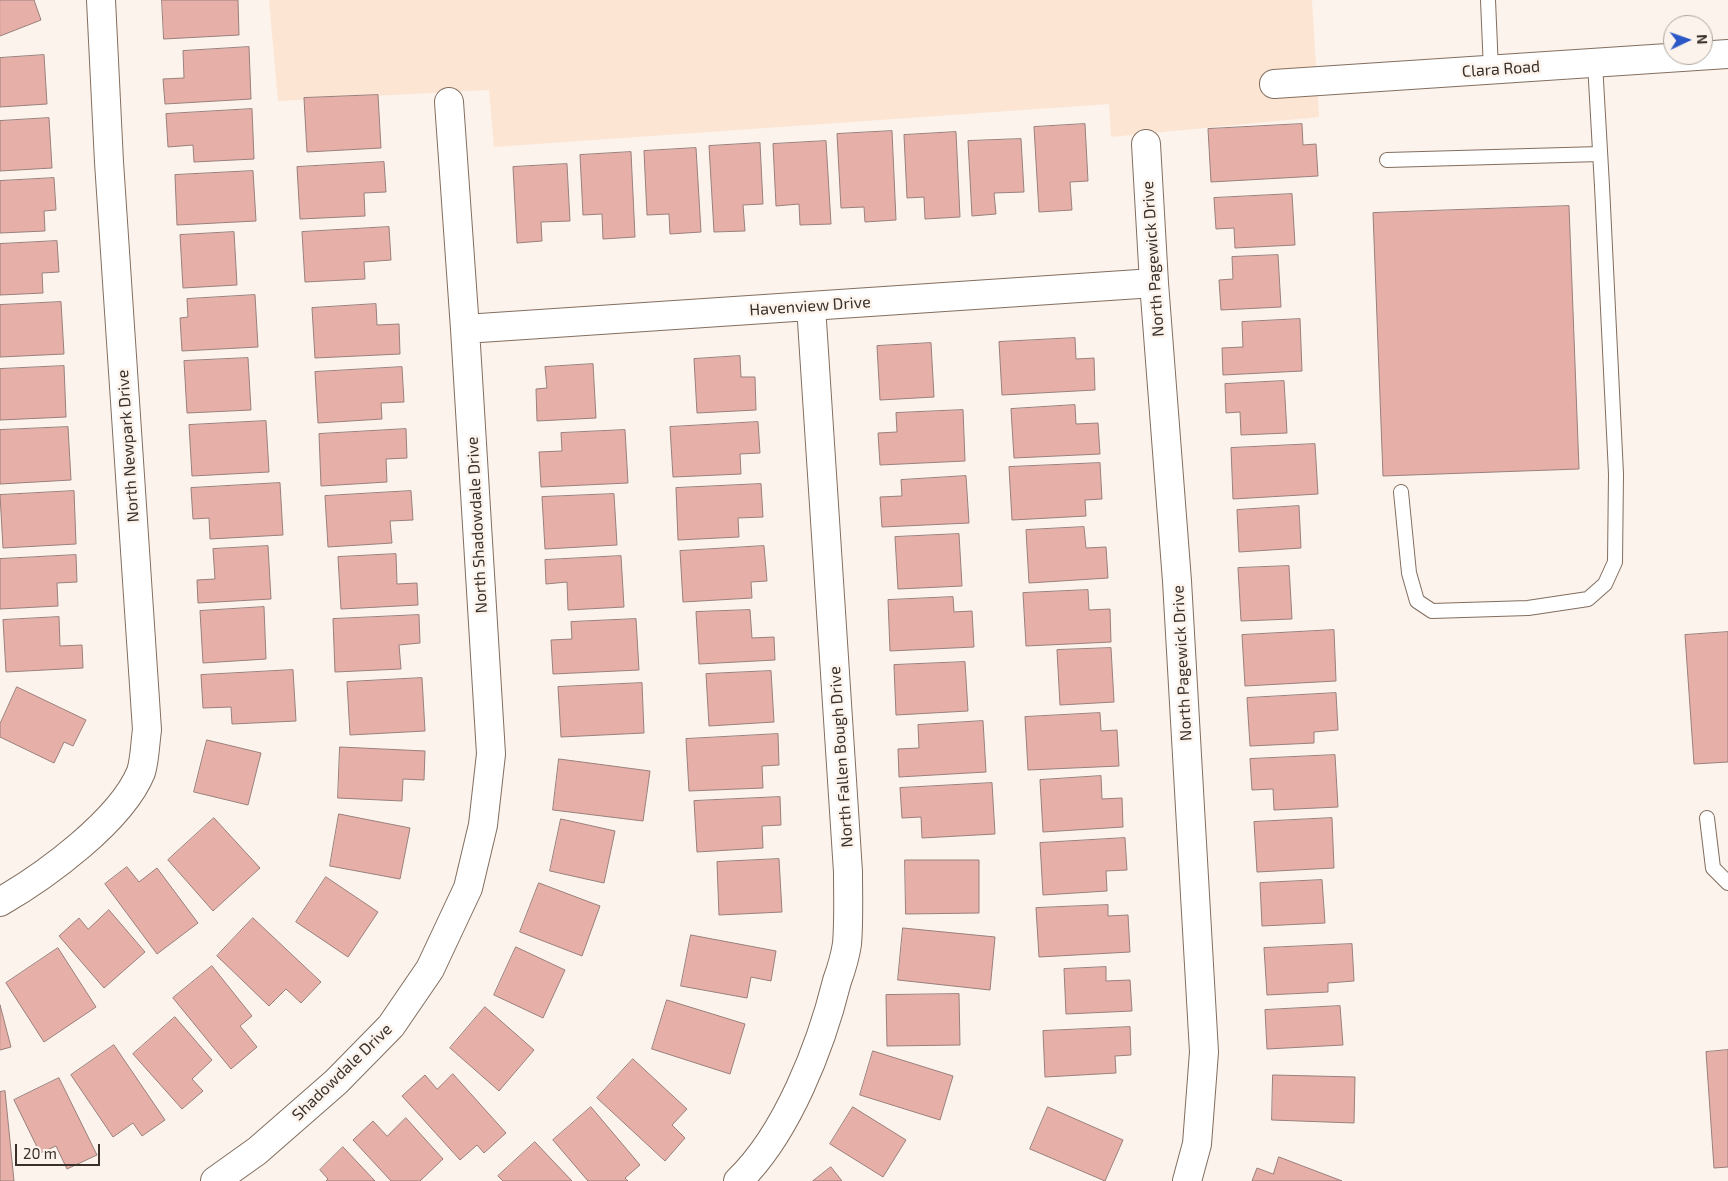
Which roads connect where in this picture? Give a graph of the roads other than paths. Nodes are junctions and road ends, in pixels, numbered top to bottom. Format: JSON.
{"nodes":[{"id":1,"x":101,"y":0,"type":"edge"},
{"id":2,"x":1488,"y":0,"type":"edge"},
{"id":3,"x":1728,"y":54,"type":"edge"},
{"id":4,"x":1594,"y":63,"type":"junction"},
{"id":5,"x":1491,"y":70,"type":"junction"},
{"id":6,"x":1274,"y":84,"type":"dead end"},
{"id":7,"x":449,"y":102,"type":"dead end"},
{"id":8,"x":1146,"y":144,"type":"dead end"},
{"id":9,"x":1600,"y":154,"type":"junction"},
{"id":10,"x":1387,"y":160,"type":"dead end"},
{"id":11,"x":1154,"y":283,"type":"junction"},
{"id":12,"x":811,"y":306,"type":"junction"},
{"id":13,"x":465,"y":329,"type":"junction"},
{"id":14,"x":1401,"y":492,"type":"dead end"},
{"id":15,"x":1707,"y":818,"type":"dead end"},
{"id":16,"x":1728,"y":883,"type":"edge"},
{"id":17,"x":0,"y":902,"type":"edge"},
{"id":18,"x":443,"y":940,"type":"joint"},
{"id":19,"x":215,"y":1181,"type":"edge"},
{"id":20,"x":738,"y":1181,"type":"edge"},
{"id":21,"x":1187,"y":1181,"type":"edge"}],
"edges":[{"from":1,"to":17,"type":"street","name":"North Newpark Drive"},
{"from":2,"to":5,"type":"lane"},
{"from":3,"to":4,"type":"street","name":"Clara Road"},
{"from":4,"to":5,"type":"street","name":"Clara Road"},
{"from":4,"to":9,"type":"lane"},
{"from":5,"to":6,"type":"street","name":"Clara Road"},
{"from":7,"to":13,"type":"street","name":"North Shadowdale Drive"},
{"from":8,"to":11,"type":"street","name":"North Pagewick Drive"},
{"from":9,"to":10,"type":"lane"},
{"from":9,"to":14,"type":"lane"},
{"from":11,"to":12,"type":"street","name":"Havenview Drive"},
{"from":11,"to":21,"type":"street","name":"North Pagewick Drive"},
{"from":12,"to":13,"type":"street","name":"Havenview Drive"},
{"from":12,"to":20,"type":"street","name":"North Fallen Bough Drive"},
{"from":13,"to":18,"type":"street","name":"North Shadowdale Drive"},
{"from":15,"to":16,"type":"lane"},
{"from":18,"to":19,"type":"street","name":"Shadowdale Drive"}]}
